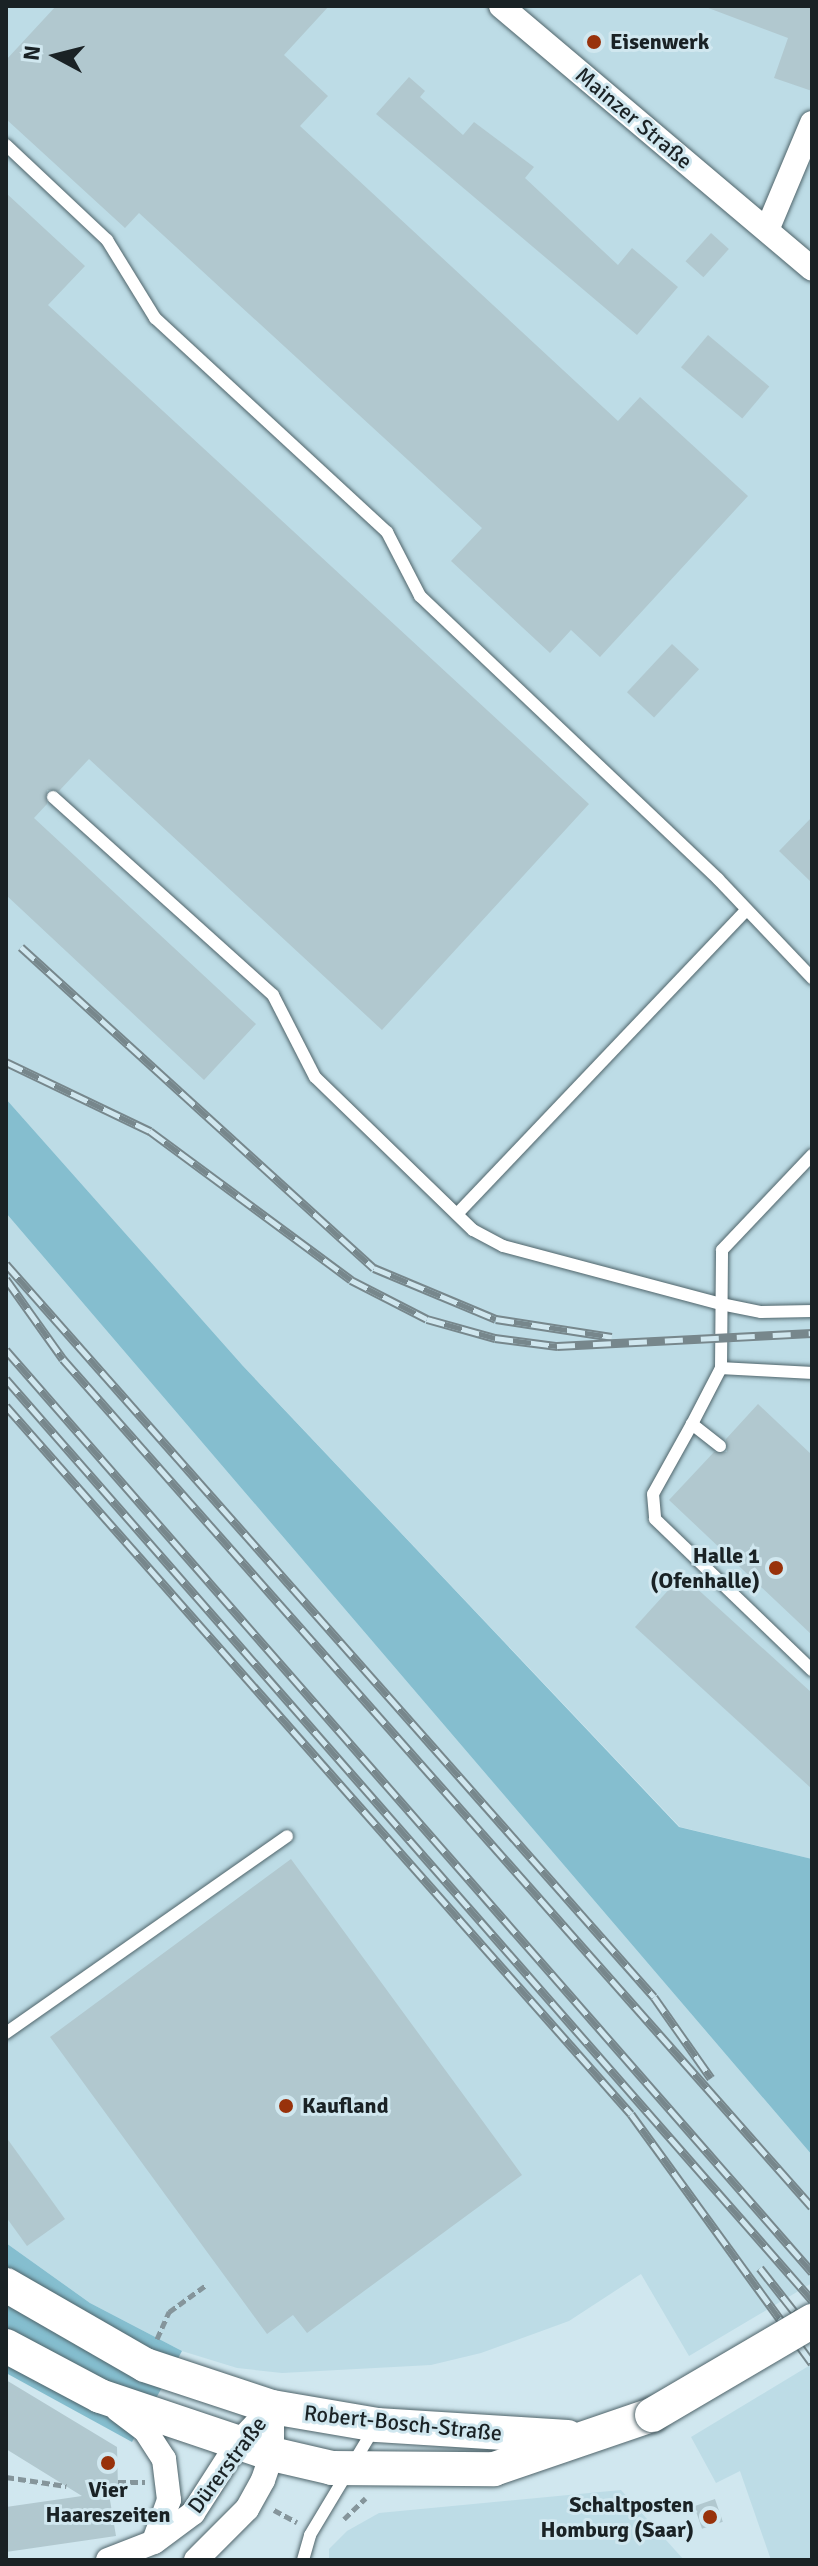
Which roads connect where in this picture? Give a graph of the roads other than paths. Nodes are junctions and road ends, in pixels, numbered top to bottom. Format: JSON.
{"nodes":[{"id":1,"x":501,"y":6,"type":"edge"},
{"id":2,"x":812,"y":123,"type":"edge"},
{"id":3,"x":6,"y":145,"type":"edge"},
{"id":4,"x":767,"y":230,"type":"junction"},
{"id":5,"x":812,"y":269,"type":"edge"},
{"id":6,"x":53,"y":797,"type":"dead end"},
{"id":7,"x":746,"y":910,"type":"junction"},
{"id":8,"x":812,"y":978,"type":"edge"},
{"id":9,"x":812,"y":1155,"type":"edge"},
{"id":10,"x":457,"y":1214,"type":"junction"},
{"id":11,"x":721,"y":1304,"type":"junction"},
{"id":12,"x":812,"y":1311,"type":"edge"},
{"id":13,"x":721,"y":1368,"type":"junction"},
{"id":14,"x":812,"y":1373,"type":"edge"},
{"id":15,"x":692,"y":1424,"type":"junction"},
{"id":16,"x":720,"y":1446,"type":"dead end"},
{"id":17,"x":812,"y":1670,"type":"edge"},
{"id":18,"x":287,"y":1836,"type":"dead end"},
{"id":19,"x":6,"y":2033,"type":"edge"},
{"id":20,"x":6,"y":2285,"type":"edge"},
{"id":21,"x":812,"y":2321,"type":"edge"},
{"id":22,"x":6,"y":2346,"type":"edge"},
{"id":23,"x":100,"y":2396,"type":"junction"},
{"id":24,"x":272,"y":2407,"type":"junction"},
{"id":25,"x":377,"y":2425,"type":"junction"},
{"id":26,"x":588,"y":2437,"type":"junction"},
{"id":27,"x":238,"y":2443,"type":"junction"},
{"id":28,"x":272,"y":2454,"type":"junction"},
{"id":29,"x":348,"y":2469,"type":"junction"},
{"id":30,"x":157,"y":2551,"type":"edge"},
{"id":31,"x":119,"y":2558,"type":"edge"},
{"id":32,"x":196,"y":2560,"type":"edge"},
{"id":33,"x":303,"y":2560,"type":"edge"}],
"edges":[{"from":1,"to":4,"type":"street","name":"Mainzer Straße"},
{"from":2,"to":4,"type":"street"},
{"from":3,"to":7,"type":"lane"},
{"from":4,"to":5,"type":"street","name":"Mainzer Straße"},
{"from":6,"to":10,"type":"lane"},
{"from":7,"to":8,"type":"lane"},
{"from":7,"to":10,"type":"lane"},
{"from":9,"to":11,"type":"lane"},
{"from":10,"to":11,"type":"lane"},
{"from":11,"to":12,"type":"lane"},
{"from":11,"to":13,"type":"lane"},
{"from":13,"to":14,"type":"lane"},
{"from":13,"to":15,"type":"lane"},
{"from":15,"to":16,"type":"lane"},
{"from":15,"to":17,"type":"lane"},
{"from":18,"to":19,"type":"lane"},
{"from":20,"to":24,"type":"main road","name":"Robert-Bosch-Straße"},
{"from":21,"to":26,"type":"main road","name":"Robert-Bosch-Straße","bridge":true},
{"from":22,"to":23,"type":"main road","name":"Robert-Bosch-Straße"},
{"from":23,"to":27,"type":"main road","name":"Robert-Bosch-Straße"},
{"from":23,"to":30,"type":"street"},
{"from":24,"to":25,"type":"main road","name":"Robert-Bosch-Straße"},
{"from":24,"to":27,"type":"street","name":"Dürerstraße"},
{"from":24,"to":28,"type":"street","name":"Dürerstraße"},
{"from":25,"to":26,"type":"main road","name":"Robert-Bosch-Straße"},
{"from":25,"to":29,"type":"lane"},
{"from":26,"to":29,"type":"main road","name":"Robert-Bosch-Straße"},
{"from":27,"to":28,"type":"main road","name":"Robert-Bosch-Straße"},
{"from":27,"to":30,"type":"street","name":"Dürerstraße"},
{"from":28,"to":29,"type":"main road","name":"Robert-Bosch-Straße"},
{"from":28,"to":32,"type":"street","name":"Dürerstraße"},
{"from":29,"to":33,"type":"lane"},
{"from":30,"to":31,"type":"street","name":"Dürerstraße"}]}
